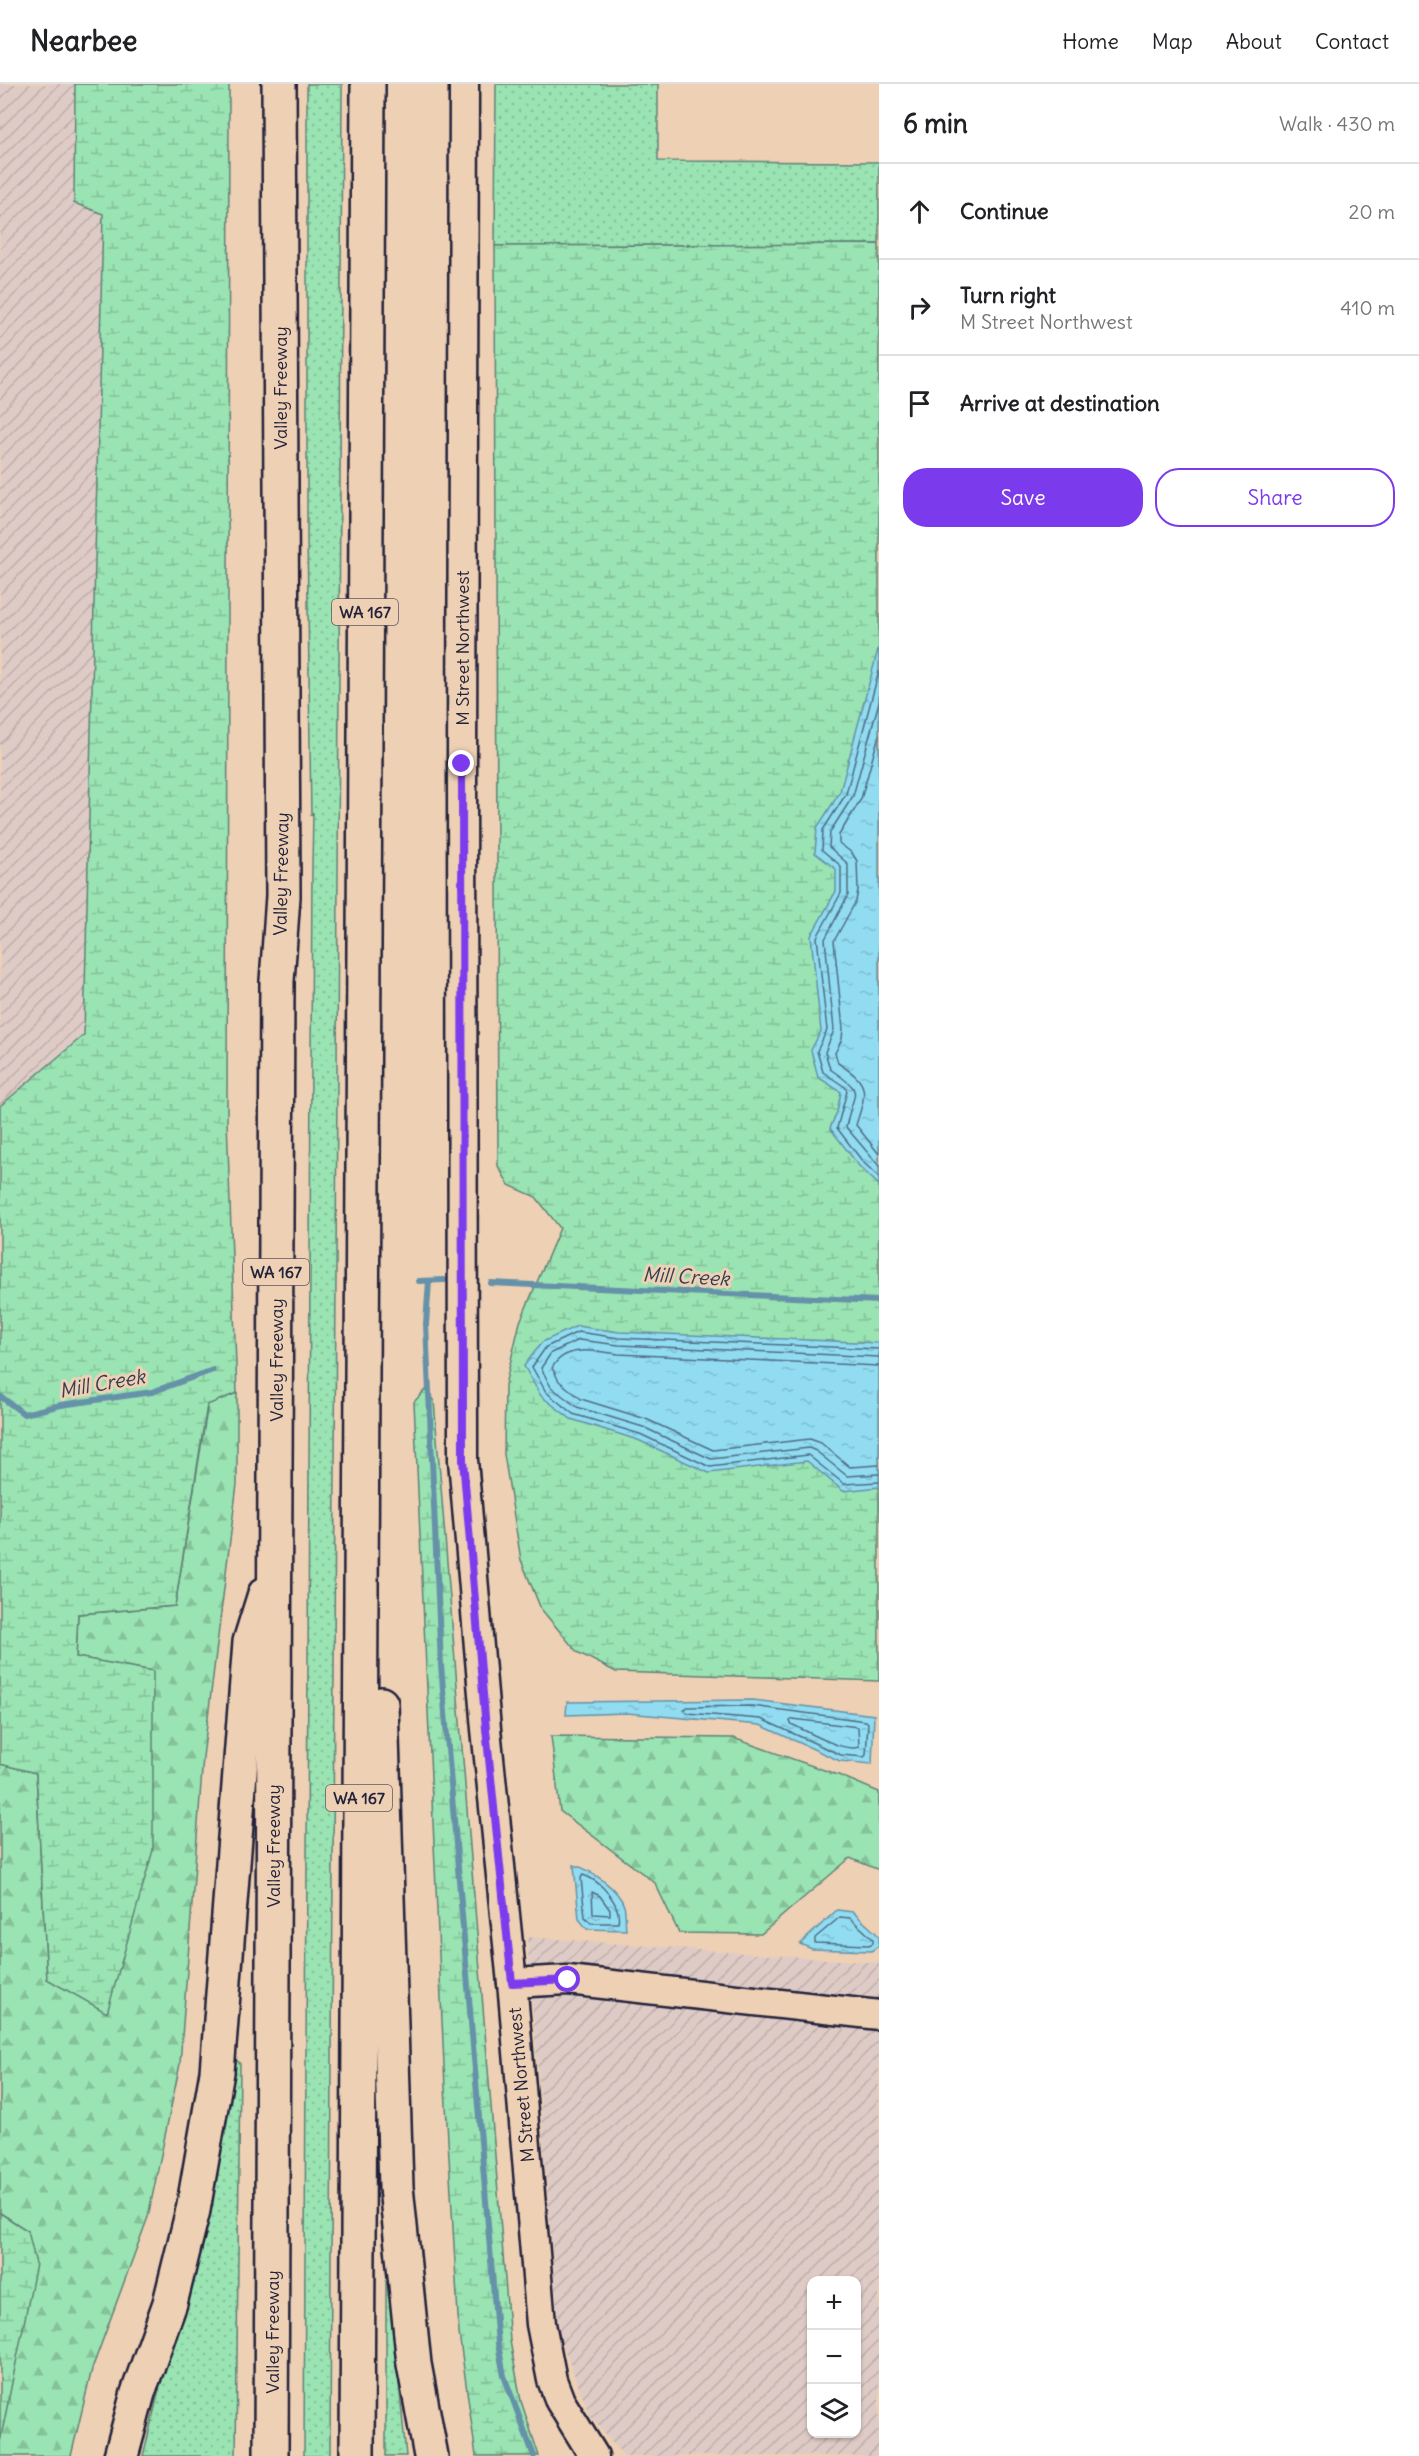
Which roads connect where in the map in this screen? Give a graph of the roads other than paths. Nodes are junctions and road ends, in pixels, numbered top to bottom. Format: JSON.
{"nodes":[{"id":1,"x":279,"y":84,"type":"edge"},
{"id":2,"x":368,"y":84,"type":"edge"},
{"id":3,"x":464,"y":84,"type":"edge"},
{"id":4,"x":364,"y":1140,"type":"junction"},
{"id":5,"x":275,"y":1564,"type":"junction"},
{"id":6,"x":512,"y":1983,"type":"junction"},
{"id":7,"x":879,"y":2015,"type":"edge"},
{"id":8,"x":122,"y":2456,"type":"edge"},
{"id":9,"x":271,"y":2456,"type":"edge"},
{"id":10,"x":357,"y":2456,"type":"edge"},
{"id":11,"x":431,"y":2456,"type":"edge"},
{"id":12,"x":594,"y":2456,"type":"edge"}],
"edges":[{"from":1,"to":5,"type":"highway","name":"Valley Freeway","number":"WA 167"},
{"from":2,"to":4,"type":"highway","number":"WA 167"},
{"from":3,"to":6,"type":"street","name":"M Street Northwest"},
{"from":4,"to":10,"type":"highway","number":"WA 167"},
{"from":4,"to":11,"type":"highway"},
{"from":5,"to":8,"type":"highway"},
{"from":5,"to":9,"type":"highway","name":"Valley Freeway","number":"WA 167"},
{"from":6,"to":7,"type":"street"},
{"from":6,"to":12,"type":"street","name":"M Street Northwest"}]}
